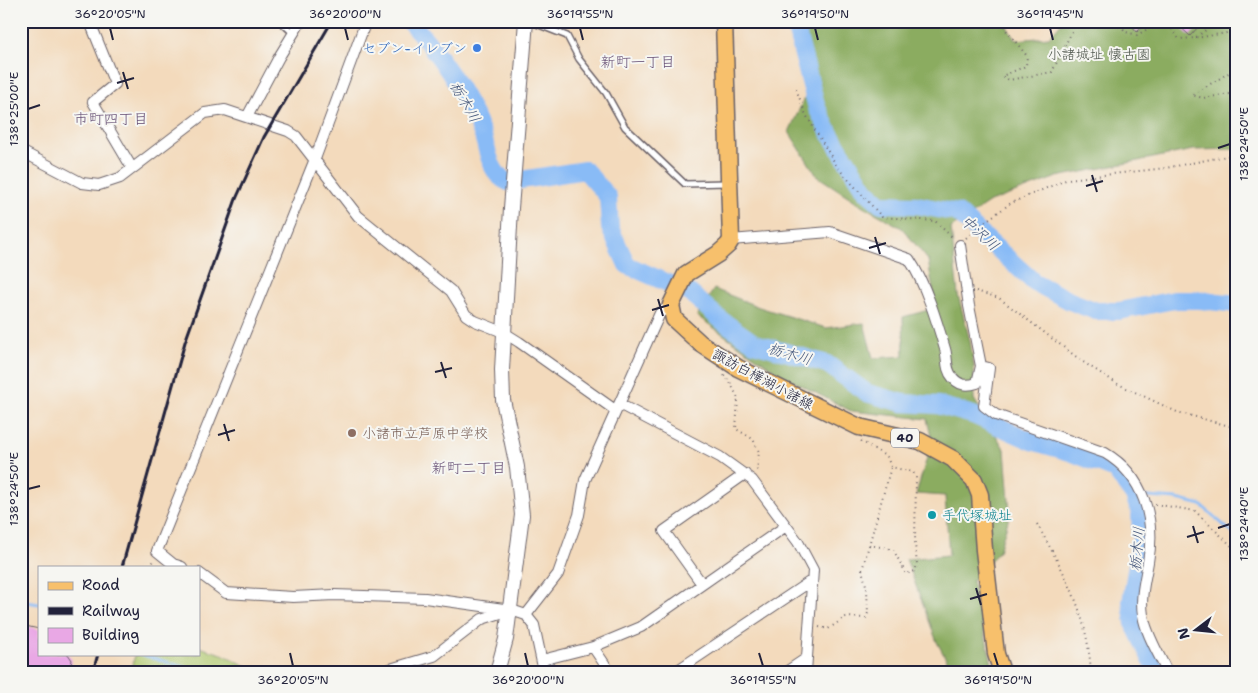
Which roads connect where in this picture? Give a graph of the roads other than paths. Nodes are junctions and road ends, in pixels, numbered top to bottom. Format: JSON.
{"nodes":[{"id":1,"x":280,"y":21,"type":"edge"},
{"id":2,"x":301,"y":21,"type":"edge"},
{"id":3,"x":366,"y":21,"type":"edge"},
{"id":4,"x":527,"y":21,"type":"edge"},
{"id":5,"x":724,"y":21,"type":"edge"},
{"id":6,"x":90,"y":22,"type":"edge"},
{"id":7,"x":293,"y":33,"type":"junction"},
{"id":8,"x":248,"y":117,"type":"junction"},
{"id":9,"x":21,"y":151,"type":"edge"},
{"id":10,"x":315,"y":159,"type":"junction"},
{"id":11,"x":132,"y":168,"type":"junction"},
{"id":12,"x":729,"y":183,"type":"junction"},
{"id":13,"x":731,"y":240,"type":"junction"},
{"id":14,"x":960,"y":245,"type":"road end"},
{"id":15,"x":671,"y":305,"type":"junction"},
{"id":16,"x":503,"y":332,"type":"junction"},
{"id":17,"x":981,"y":366,"type":"junction"},
{"id":18,"x":617,"y":407,"type":"junction"},
{"id":19,"x":745,"y":474,"type":"junction"},
{"id":20,"x":786,"y":526,"type":"junction"},
{"id":21,"x":179,"y":566,"type":"edge"},
{"id":22,"x":200,"y":575,"type":"edge"},
{"id":23,"x":811,"y":581,"type":"junction"},
{"id":24,"x":702,"y":584,"type":"junction"},
{"id":25,"x":510,"y":610,"type":"junction"},
{"id":26,"x":526,"y":615,"type":"junction"},
{"id":27,"x":593,"y":647,"type":"junction"},
{"id":28,"x":807,"y":658,"type":"junction"},
{"id":29,"x":542,"y":660,"type":"junction"},
{"id":30,"x":380,"y":672,"type":"edge"},
{"id":31,"x":497,"y":672,"type":"edge"},
{"id":32,"x":544,"y":672,"type":"edge"},
{"id":33,"x":610,"y":672,"type":"edge"},
{"id":34,"x":675,"y":672,"type":"edge"},
{"id":35,"x":786,"y":672,"type":"edge"},
{"id":36,"x":806,"y":672,"type":"edge"},
{"id":37,"x":1002,"y":672,"type":"edge"},
{"id":38,"x":1167,"y":672,"type":"edge"}],
"edges":[{"from":1,"to":7,"type":"lane"},
{"from":2,"to":7,"type":"street"},
{"from":3,"to":10,"type":"street"},
{"from":4,"to":12,"type":"lane"},
{"from":4,"to":16,"type":"street"},
{"from":5,"to":12,"type":"main road"},
{"from":6,"to":11,"type":"street"},
{"from":7,"to":8,"type":"street"},
{"from":8,"to":10,"type":"street"},
{"from":8,"to":11,"type":"street"},
{"from":9,"to":11,"type":"street"},
{"from":10,"to":16,"type":"street"},
{"from":10,"to":21,"type":"street"},
{"from":12,"to":13,"type":"main road"},
{"from":13,"to":15,"type":"main road"},
{"from":13,"to":17,"type":"street"},
{"from":14,"to":17,"type":"street"},
{"from":15,"to":18,"type":"street"},
{"from":15,"to":37,"type":"main road","name":"諏訪白樺湖小諸線","number":"40"},
{"from":16,"to":18,"type":"street"},
{"from":16,"to":25,"type":"street"},
{"from":17,"to":38,"type":"street"},
{"from":18,"to":19,"type":"street"},
{"from":18,"to":26,"type":"street"},
{"from":19,"to":20,"type":"street"},
{"from":19,"to":24,"type":"street"},
{"from":20,"to":23,"type":"street"},
{"from":20,"to":24,"type":"street"},
{"from":22,"to":25,"type":"street"},
{"from":23,"to":28,"type":"street"},
{"from":23,"to":34,"type":"street"},
{"from":24,"to":27,"type":"street"},
{"from":25,"to":26,"type":"street"},
{"from":25,"to":30,"type":"street"},
{"from":25,"to":31,"type":"street"},
{"from":26,"to":29,"type":"street"},
{"from":27,"to":29,"type":"street"},
{"from":27,"to":33,"type":"street"},
{"from":28,"to":35,"type":"street"},
{"from":28,"to":36,"type":"street"},
{"from":29,"to":32,"type":"street"}]}
